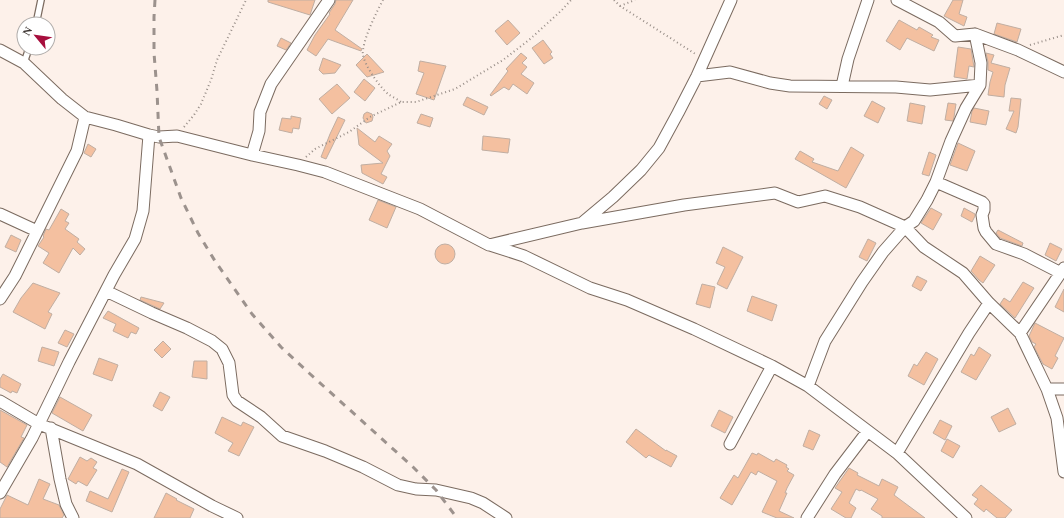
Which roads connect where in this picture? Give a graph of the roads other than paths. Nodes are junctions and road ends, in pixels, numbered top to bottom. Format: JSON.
{"nodes":[{"id":1,"x":41,"y":0,"type":"edge"},
{"id":2,"x":328,"y":0,"type":"edge"},
{"id":3,"x":731,"y":0,"type":"edge"},
{"id":4,"x":868,"y":0,"type":"edge"},
{"id":5,"x":897,"y":0,"type":"edge"},
{"id":6,"x":38,"y":16,"type":"edge"},
{"id":7,"x":975,"y":34,"type":"junction"},
{"id":8,"x":0,"y":50,"type":"edge"},
{"id":9,"x":26,"y":56,"type":"edge"},
{"id":10,"x":24,"y":63,"type":"junction"},
{"id":11,"x":1064,"y":72,"type":"edge"},
{"id":12,"x":697,"y":76,"type":"junction"},
{"id":13,"x":980,"y":85,"type":"junction"},
{"id":14,"x":842,"y":86,"type":"junction"},
{"id":15,"x":85,"y":117,"type":"junction"},
{"id":16,"x":149,"y":135,"type":"junction"},
{"id":17,"x":252,"y":155,"type":"junction"},
{"id":18,"x":936,"y":182,"type":"junction"},
{"id":19,"x":0,"y":214,"type":"edge"},
{"id":20,"x":582,"y":223,"type":"junction"},
{"id":21,"x":905,"y":228,"type":"junction"},
{"id":22,"x":37,"y":231,"type":"junction"},
{"id":23,"x":489,"y":245,"type":"junction"},
{"id":24,"x":1063,"y":271,"type":"edge"},
{"id":25,"x":106,"y":290,"type":"junction"},
{"id":26,"x":0,"y":299,"type":"edge"},
{"id":27,"x":989,"y":303,"type":"junction"},
{"id":28,"x":1020,"y":333,"type":"junction"},
{"id":29,"x":772,"y":366,"type":"junction"},
{"id":30,"x":808,"y":386,"type":"junction"},
{"id":31,"x":1047,"y":388,"type":"junction"},
{"id":32,"x":1064,"y":389,"type":"edge"},
{"id":33,"x":0,"y":400,"type":"edge"},
{"id":34,"x":39,"y":424,"type":"junction"},
{"id":35,"x":51,"y":428,"type":"junction"},
{"id":36,"x":867,"y":432,"type":"junction"},
{"id":37,"x":730,"y":444,"type":"dead end"},
{"id":38,"x":897,"y":453,"type":"junction"},
{"id":39,"x":1064,"y":472,"type":"edge"},
{"id":40,"x":0,"y":493,"type":"edge"},
{"id":41,"x":73,"y":518,"type":"edge"},
{"id":42,"x":237,"y":518,"type":"edge"},
{"id":43,"x":506,"y":518,"type":"edge"},
{"id":44,"x":807,"y":518,"type":"edge"},
{"id":45,"x":966,"y":518,"type":"edge"}],
"edges":[{"from":1,"to":6,"type":"lane"},
{"from":2,"to":17,"type":"street"},
{"from":3,"to":12,"type":"street"},
{"from":4,"to":14,"type":"street"},
{"from":5,"to":7,"type":"street"},
{"from":7,"to":11,"type":"street"},
{"from":7,"to":13,"type":"street"},
{"from":8,"to":10,"type":"street"},
{"from":9,"to":10,"type":"lane"},
{"from":10,"to":15,"type":"street"},
{"from":12,"to":14,"type":"street"},
{"from":12,"to":20,"type":"street"},
{"from":13,"to":14,"type":"street"},
{"from":13,"to":18,"type":"street"},
{"from":15,"to":16,"type":"street"},
{"from":15,"to":22,"type":"street"},
{"from":16,"to":17,"type":"street"},
{"from":16,"to":25,"type":"street"},
{"from":17,"to":23,"type":"street"},
{"from":18,"to":21,"type":"street"},
{"from":18,"to":24,"type":"street"},
{"from":19,"to":22,"type":"street"},
{"from":20,"to":21,"type":"street"},
{"from":20,"to":23,"type":"street"},
{"from":21,"to":27,"type":"street"},
{"from":21,"to":30,"type":"street"},
{"from":22,"to":26,"type":"street"},
{"from":23,"to":29,"type":"street"},
{"from":24,"to":28,"type":"street"},
{"from":25,"to":34,"type":"street"},
{"from":25,"to":43,"type":"street"},
{"from":27,"to":28,"type":"street"},
{"from":27,"to":38,"type":"street"},
{"from":28,"to":31,"type":"street"},
{"from":29,"to":30,"type":"street"},
{"from":29,"to":37,"type":"street"},
{"from":30,"to":36,"type":"street"},
{"from":31,"to":32,"type":"street"},
{"from":31,"to":39,"type":"street"},
{"from":33,"to":34,"type":"street"},
{"from":34,"to":35,"type":"street"},
{"from":34,"to":40,"type":"street"},
{"from":35,"to":41,"type":"street"},
{"from":35,"to":42,"type":"street"},
{"from":36,"to":38,"type":"street"},
{"from":36,"to":44,"type":"street"},
{"from":38,"to":45,"type":"street"}]}
